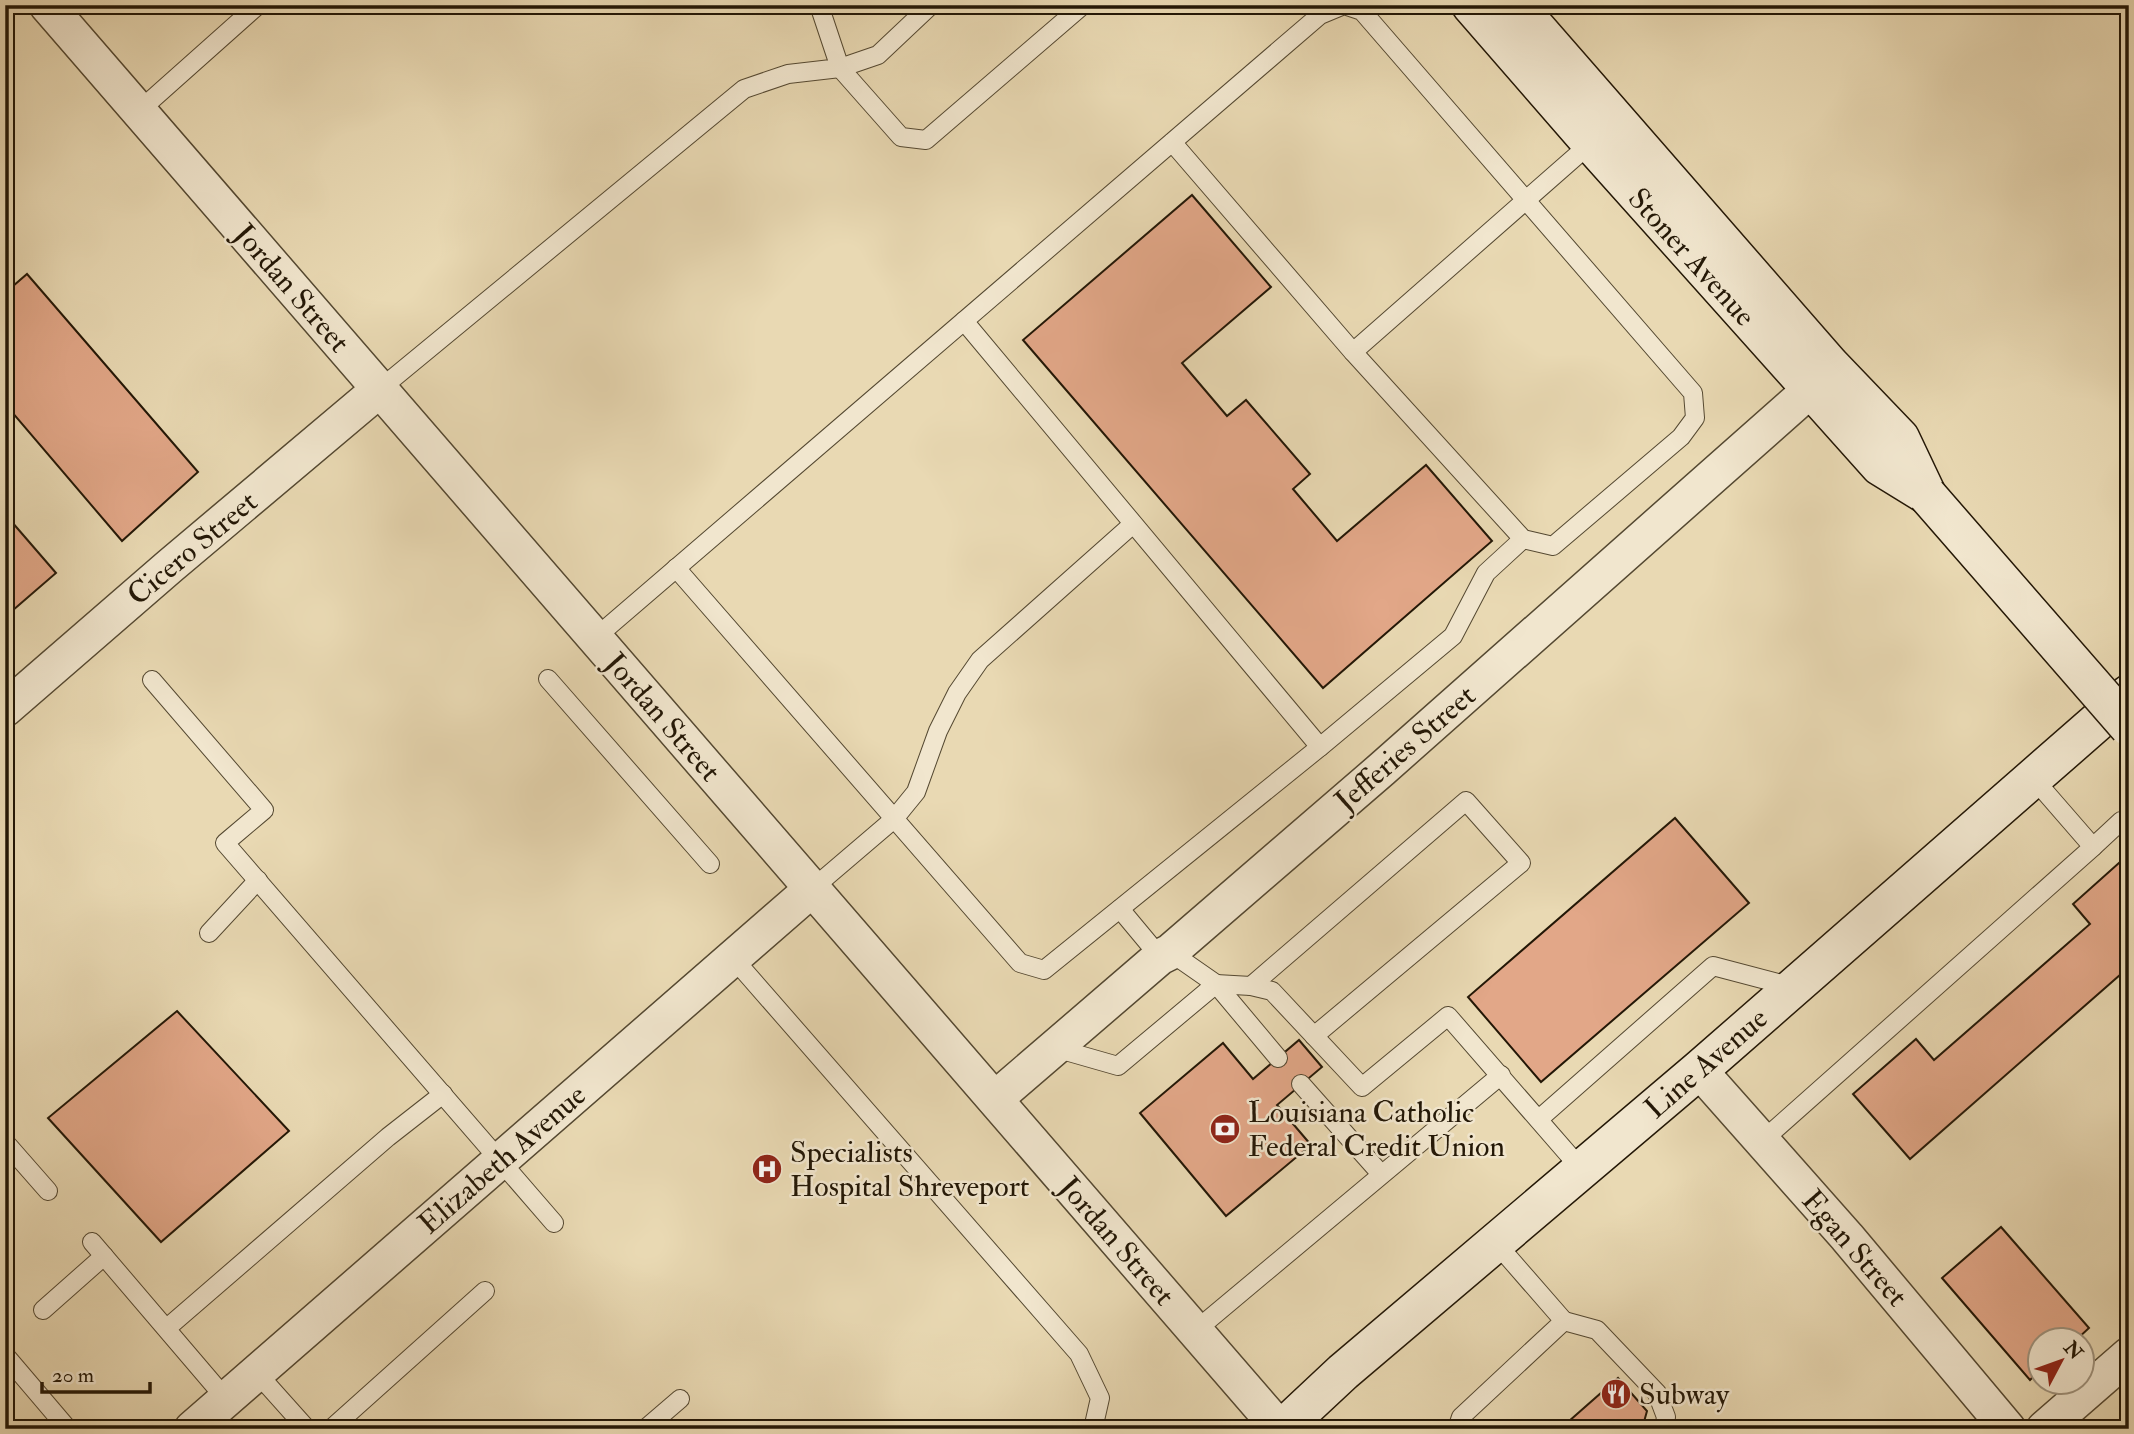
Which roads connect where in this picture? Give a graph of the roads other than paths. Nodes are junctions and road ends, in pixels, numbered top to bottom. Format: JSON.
{"nodes":[{"id":1,"x":47,"y":5,"type":"edge"},
{"id":2,"x":258,"y":5,"type":"edge"},
{"id":3,"x":819,"y":5,"type":"edge"},
{"id":4,"x":931,"y":5,"type":"edge"},
{"id":5,"x":1083,"y":5,"type":"edge"},
{"id":6,"x":1471,"y":5,"type":"edge"},
{"id":7,"x":1516,"y":5,"type":"edge"},
{"id":8,"x":840,"y":68,"type":"junction"},
{"id":9,"x":139,"y":111,"type":"junction"},
{"id":10,"x":1172,"y":142,"type":"junction"},
{"id":11,"x":1591,"y":143,"type":"junction"},
{"id":12,"x":1527,"y":201,"type":"junction"},
{"id":13,"x":964,"y":321,"type":"junction"},
{"id":14,"x":1353,"y":352,"type":"junction"},
{"id":15,"x":380,"y":389,"type":"junction"},
{"id":16,"x":1810,"y":390,"type":"junction"},
{"id":17,"x":1927,"y":495,"type":"junction"},
{"id":18,"x":1133,"y":524,"type":"junction"},
{"id":19,"x":1523,"y":539,"type":"junction"},
{"id":20,"x":676,"y":568,"type":"junction"},
{"id":21,"x":595,"y":638,"type":"junction"},
{"id":22,"x":548,"y":679,"type":"dead end"},
{"id":23,"x":152,"y":680,"type":"dead end"},
{"id":24,"x":2129,"y":694,"type":"edge"},
{"id":25,"x":5,"y":709,"type":"edge"},
{"id":26,"x":2129,"y":727,"type":"edge"},
{"id":27,"x":1320,"y":747,"type":"junction"},
{"id":28,"x":2033,"y":778,"type":"junction"},
{"id":29,"x":894,"y":819,"type":"junction"},
{"id":30,"x":2121,"y":821,"type":"dead end"},
{"id":31,"x":2093,"y":847,"type":"junction"},
{"id":32,"x":710,"y":864,"type":"dead end"},
{"id":33,"x":258,"y":880,"type":"junction"},
{"id":34,"x":812,"y":889,"type":"junction"},
{"id":35,"x":1120,"y":909,"type":"junction"},
{"id":36,"x":209,"y":933,"type":"dead end"},
{"id":37,"x":1165,"y":955,"type":"junction"},
{"id":38,"x":733,"y":958,"type":"junction"},
{"id":39,"x":1216,"y":984,"type":"junction"},
{"id":40,"x":1251,"y":986,"type":"junction"},
{"id":41,"x":1793,"y":987,"type":"junction"},
{"id":42,"x":1314,"y":1036,"type":"junction"},
{"id":43,"x":1055,"y":1048,"type":"junction"},
{"id":44,"x":1278,"y":1058,"type":"dead end"},
{"id":45,"x":1699,"y":1070,"type":"junction"},
{"id":46,"x":1501,"y":1075,"type":"junction"},
{"id":47,"x":1301,"y":1084,"type":"dead end"},
{"id":48,"x":443,"y":1094,"type":"junction"},
{"id":49,"x":995,"y":1099,"type":"junction"},
{"id":50,"x":1539,"y":1119,"type":"junction"},
{"id":51,"x":1762,"y":1141,"type":"junction"},
{"id":52,"x":5,"y":1142,"type":"edge"},
{"id":53,"x":501,"y":1160,"type":"junction"},
{"id":54,"x":1582,"y":1170,"type":"junction"},
{"id":55,"x":1381,"y":1174,"type":"junction"},
{"id":56,"x":48,"y":1191,"type":"dead end"},
{"id":57,"x":554,"y":1223,"type":"dead end"},
{"id":58,"x":92,"y":1242,"type":"dead end"},
{"id":59,"x":1496,"y":1243,"type":"junction"},
{"id":60,"x":104,"y":1256,"type":"junction"},
{"id":61,"x":485,"y":1291,"type":"dead end"},
{"id":62,"x":43,"y":1310,"type":"dead end"},
{"id":63,"x":1564,"y":1321,"type":"junction"},
{"id":64,"x":167,"y":1328,"type":"junction"},
{"id":65,"x":1195,"y":1331,"type":"junction"},
{"id":66,"x":5,"y":1355,"type":"edge"},
{"id":67,"x":2129,"y":1355,"type":"edge"},
{"id":68,"x":256,"y":1373,"type":"junction"},
{"id":69,"x":226,"y":1399,"type":"junction"},
{"id":70,"x":680,"y":1399,"type":"dead end"},
{"id":71,"x":68,"y":1429,"type":"edge"},
{"id":72,"x":192,"y":1429,"type":"edge"},
{"id":73,"x":307,"y":1429,"type":"edge"},
{"id":74,"x":331,"y":1429,"type":"edge"},
{"id":75,"x":645,"y":1429,"type":"edge"},
{"id":76,"x":1093,"y":1429,"type":"edge"},
{"id":77,"x":1281,"y":1429,"type":"edge"},
{"id":78,"x":1457,"y":1429,"type":"edge"},
{"id":79,"x":1664,"y":1429,"type":"edge"},
{"id":80,"x":2008,"y":1429,"type":"edge"},
{"id":81,"x":2043,"y":1429,"type":"edge"}],
"edges":[{"from":1,"to":9,"type":"street","name":"Jordan Street"},
{"from":2,"to":9,"type":"lane"},
{"from":3,"to":8,"type":"lane"},
{"from":4,"to":8,"type":"lane"},
{"from":5,"to":8,"type":"lane"},
{"from":6,"to":11,"type":"street","name":"Stoner Avenue"},
{"from":7,"to":17,"type":"street","name":"Stoner Avenue"},
{"from":8,"to":15,"type":"lane"},
{"from":9,"to":15,"type":"street","name":"Jordan Street"},
{"from":10,"to":12,"type":"lane"},
{"from":10,"to":13,"type":"lane"},
{"from":10,"to":14,"type":"lane"},
{"from":11,"to":12,"type":"lane"},
{"from":11,"to":16,"type":"street","name":"Stoner Avenue"},
{"from":12,"to":14,"type":"lane"},
{"from":12,"to":19,"type":"lane"},
{"from":13,"to":18,"type":"lane"},
{"from":13,"to":20,"type":"lane"},
{"from":14,"to":19,"type":"lane"},
{"from":15,"to":21,"type":"street","name":"Jordan Street"},
{"from":15,"to":25,"type":"street","name":"Cicero Street"},
{"from":16,"to":17,"type":"street","name":"Stoner Avenue"},
{"from":16,"to":37,"type":"street","name":"Jefferies Street"},
{"from":17,"to":26,"type":"street","name":"Stoner Avenue","bridge":true},
{"from":18,"to":27,"type":"lane"},
{"from":18,"to":29,"type":"lane"},
{"from":19,"to":27,"type":"lane"},
{"from":20,"to":21,"type":"lane"},
{"from":20,"to":29,"type":"lane"},
{"from":21,"to":34,"type":"street","name":"Jordan Street"},
{"from":22,"to":32,"type":"lane"},
{"from":23,"to":33,"type":"lane"},
{"from":24,"to":28,"type":"street","name":"Line Avenue"},
{"from":27,"to":35,"type":"lane"},
{"from":28,"to":31,"type":"lane"},
{"from":28,"to":41,"type":"street","name":"Line Avenue"},
{"from":29,"to":34,"type":"lane"},
{"from":29,"to":35,"type":"lane"},
{"from":30,"to":31,"type":"lane"},
{"from":31,"to":51,"type":"lane"},
{"from":33,"to":36,"type":"lane"},
{"from":33,"to":48,"type":"lane"},
{"from":34,"to":38,"type":"street","name":"Elizabeth Avenue"},
{"from":34,"to":49,"type":"street","name":"Jordan Street"},
{"from":35,"to":37,"type":"lane"},
{"from":37,"to":39,"type":"lane"},
{"from":37,"to":43,"type":"street","name":"Jefferies Street"},
{"from":38,"to":53,"type":"street","name":"Elizabeth Avenue"},
{"from":38,"to":76,"type":"lane"},
{"from":39,"to":40,"type":"lane"},
{"from":39,"to":43,"type":"lane"},
{"from":39,"to":44,"type":"lane"},
{"from":40,"to":42,"type":"lane"},
{"from":40,"to":42,"type":"lane"},
{"from":41,"to":45,"type":"street","name":"Line Avenue"},
{"from":41,"to":50,"type":"lane"},
{"from":42,"to":46,"type":"lane"},
{"from":43,"to":49,"type":"street","name":"Jefferies Street"},
{"from":45,"to":51,"type":"street","name":"Egan Street"},
{"from":45,"to":54,"type":"street","name":"Line Avenue"},
{"from":46,"to":50,"type":"lane"},
{"from":46,"to":55,"type":"lane"},
{"from":47,"to":55,"type":"lane"},
{"from":48,"to":53,"type":"lane"},
{"from":48,"to":64,"type":"lane"},
{"from":49,"to":65,"type":"street","name":"Jordan Street"},
{"from":50,"to":54,"type":"lane"},
{"from":51,"to":80,"type":"street","name":"Egan Street"},
{"from":52,"to":56,"type":"lane"},
{"from":53,"to":57,"type":"lane"},
{"from":53,"to":68,"type":"street","name":"Elizabeth Avenue"},
{"from":54,"to":59,"type":"street","name":"Line Avenue"},
{"from":55,"to":65,"type":"lane"},
{"from":58,"to":60,"type":"lane"},
{"from":59,"to":63,"type":"lane"},
{"from":59,"to":77,"type":"street","name":"Line Avenue"},
{"from":60,"to":62,"type":"lane"},
{"from":60,"to":64,"type":"lane"},
{"from":61,"to":74,"type":"lane"},
{"from":63,"to":78,"type":"lane"},
{"from":63,"to":79,"type":"lane"},
{"from":64,"to":69,"type":"lane"},
{"from":65,"to":77,"type":"street","name":"Jordan Street"},
{"from":66,"to":71,"type":"lane"},
{"from":67,"to":81,"type":"street"},
{"from":68,"to":69,"type":"street","name":"Elizabeth Avenue"},
{"from":68,"to":73,"type":"lane"},
{"from":69,"to":72,"type":"street","name":"Elizabeth Avenue"},
{"from":70,"to":75,"type":"lane"}]}
